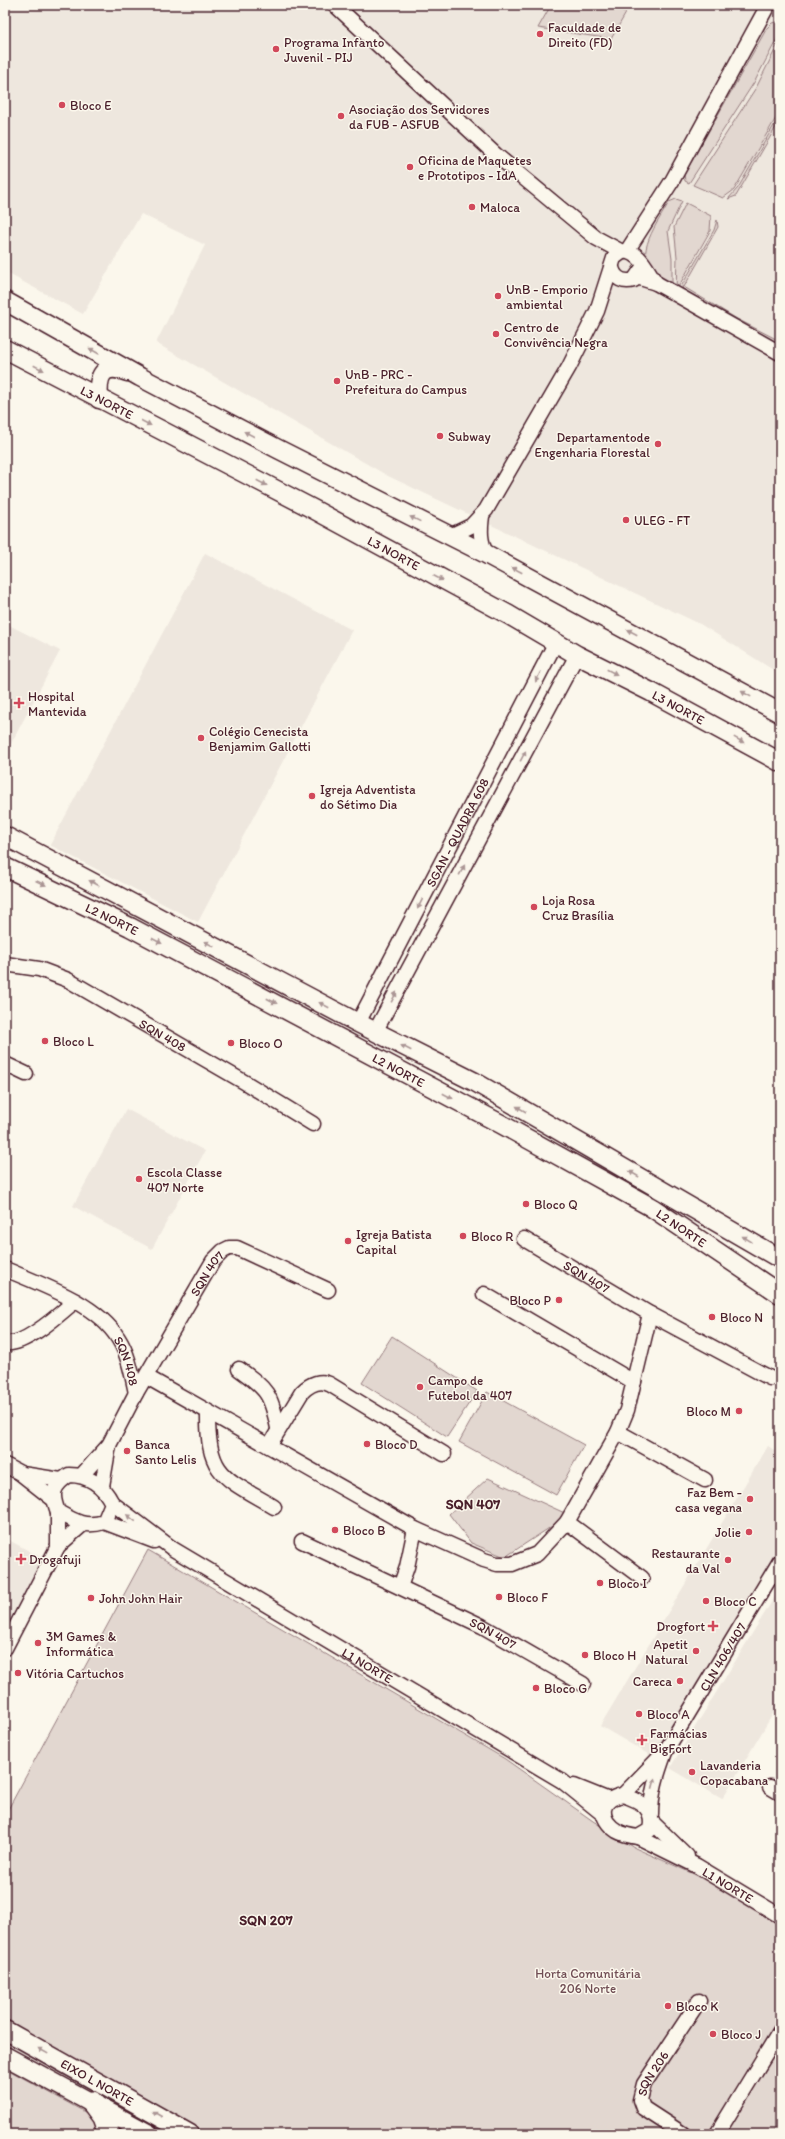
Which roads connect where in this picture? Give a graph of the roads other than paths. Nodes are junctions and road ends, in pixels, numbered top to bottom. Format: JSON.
{"nodes":[{"id":1,"x":335,"y":5,"type":"edge"},
{"id":2,"x":768,"y":5,"type":"edge"},
{"id":3,"x":596,"y":238,"type":"junction"},
{"id":4,"x":632,"y":255,"type":"junction"},
{"id":5,"x":615,"y":270,"type":"junction"},
{"id":6,"x":638,"y":277,"type":"junction"},
{"id":7,"x":656,"y":283,"type":"junction"},
{"id":8,"x":5,"y":301,"type":"edge"},
{"id":9,"x":5,"y":349,"type":"edge"},
{"id":10,"x":780,"y":353,"type":"edge"},
{"id":11,"x":140,"y":377,"type":"junction"},
{"id":12,"x":100,"y":399,"type":"junction"},
{"id":13,"x":482,"y":516,"type":"junction"},
{"id":14,"x":450,"y":536,"type":"junction"},
{"id":15,"x":486,"y":554,"type":"junction"},
{"id":16,"x":556,"y":642,"type":"junction"},
{"id":17,"x":577,"y":654,"type":"junction"},
{"id":18,"x":780,"y":713,"type":"edge"},
{"id":19,"x":780,"y":762,"type":"edge"},
{"id":20,"x":5,"y":836,"type":"edge"},
{"id":21,"x":5,"y":867,"type":"edge"},
{"id":22,"x":5,"y":964,"type":"edge"},
{"id":23,"x":358,"y":1023,"type":"junction"},
{"id":24,"x":376,"y":1032,"type":"junction"},
{"id":25,"x":5,"y":1064,"type":"edge"},
{"id":26,"x":26,"y":1074,"type":"dead end"},
{"id":27,"x":313,"y":1124,"type":"dead end"},
{"id":28,"x":524,"y":1239,"type":"dead end"},
{"id":29,"x":780,"y":1259,"type":"edge"},
{"id":30,"x":5,"y":1269,"type":"edge"},
{"id":31,"x":328,"y":1290,"type":"dead end"},
{"id":32,"x":484,"y":1294,"type":"dead end"},
{"id":33,"x":780,"y":1294,"type":"edge"},
{"id":34,"x":75,"y":1301,"type":"junction"},
{"id":35,"x":650,"y":1314,"type":"junction"},
{"id":36,"x":5,"y":1343,"type":"edge"},
{"id":37,"x":239,"y":1369,"type":"dead end"},
{"id":38,"x":147,"y":1377,"type":"junction"},
{"id":39,"x":770,"y":1378,"type":"dead end"},
{"id":40,"x":634,"y":1382,"type":"junction"},
{"id":41,"x":136,"y":1394,"type":"junction"},
{"id":42,"x":208,"y":1413,"type":"junction"},
{"id":43,"x":278,"y":1428,"type":"junction"},
{"id":44,"x":618,"y":1432,"type":"junction"},
{"id":45,"x":109,"y":1445,"type":"junction"},
{"id":46,"x":269,"y":1446,"type":"junction"},
{"id":47,"x":444,"y":1454,"type":"dead end"},
{"id":48,"x":5,"y":1465,"type":"edge"},
{"id":49,"x":20,"y":1473,"type":"junction"},
{"id":50,"x":82,"y":1475,"type":"junction"},
{"id":51,"x":61,"y":1480,"type":"junction"},
{"id":52,"x":705,"y":1480,"type":"dead end"},
{"id":53,"x":102,"y":1486,"type":"junction"},
{"id":54,"x":112,"y":1504,"type":"junction"},
{"id":55,"x":56,"y":1506,"type":"junction"},
{"id":56,"x":274,"y":1507,"type":"dead end"},
{"id":57,"x":104,"y":1522,"type":"junction"},
{"id":58,"x":568,"y":1522,"type":"junction"},
{"id":59,"x":82,"y":1525,"type":"junction"},
{"id":60,"x":415,"y":1529,"type":"junction"},
{"id":61,"x":302,"y":1541,"type":"dead end"},
{"id":62,"x":58,"y":1546,"type":"junction"},
{"id":63,"x":173,"y":1548,"type":"junction"},
{"id":64,"x":780,"y":1561,"type":"edge"},
{"id":65,"x":642,"y":1578,"type":"dead end"},
{"id":66,"x":400,"y":1587,"type":"junction"},
{"id":67,"x":5,"y":1648,"type":"edge"},
{"id":68,"x":583,"y":1684,"type":"dead end"},
{"id":69,"x":665,"y":1752,"type":"junction"},
{"id":70,"x":562,"y":1781,"type":"junction"},
{"id":71,"x":623,"y":1795,"type":"junction"},
{"id":72,"x":609,"y":1800,"type":"junction"},
{"id":73,"x":604,"y":1815,"type":"junction"},
{"id":74,"x":651,"y":1818,"type":"junction"},
{"id":75,"x":638,"y":1837,"type":"junction"},
{"id":76,"x":697,"y":1866,"type":"junction"},
{"id":77,"x":780,"y":1916,"type":"edge"},
{"id":78,"x":699,"y":2001,"type":"dead end"},
{"id":79,"x":5,"y":2030,"type":"edge"},
{"id":80,"x":779,"y":2035,"type":"edge"},
{"id":81,"x":5,"y":2056,"type":"edge"},
{"id":82,"x":92,"y":2102,"type":"junction"},
{"id":83,"x":109,"y":2134,"type":"edge"},
{"id":84,"x":149,"y":2134,"type":"edge"},
{"id":85,"x":190,"y":2134,"type":"edge"},
{"id":86,"x":683,"y":2134,"type":"edge"},
{"id":87,"x":717,"y":2134,"type":"edge"}],
"edges":[{"from":1,"to":3,"type":"street"},
{"from":2,"to":4,"type":"street"},
{"from":3,"to":4,"type":"street"},
{"from":3,"to":5,"type":"street"},
{"from":4,"to":5,"type":"street"},
{"from":4,"to":6,"type":"street"},
{"from":4,"to":7,"type":"street"},
{"from":5,"to":6,"type":"street"},
{"from":5,"to":13,"type":"street"},
{"from":6,"to":7,"type":"street"},
{"from":7,"to":10,"type":"street"},
{"from":11,"to":8,"type":"main road","one_way":true},
{"from":9,"to":12,"type":"main road","name":"L3 NORTE","one_way":true},
{"from":11,"to":12,"type":"main road"},
{"from":14,"to":11,"type":"main road","one_way":true},
{"from":12,"to":16,"type":"main road","name":"L3 NORTE","one_way":true},
{"from":13,"to":14,"type":"street"},
{"from":13,"to":15,"type":"street"},
{"from":14,"to":15,"type":"main road"},
{"from":18,"to":15,"type":"main road","one_way":true},
{"from":16,"to":17,"type":"main road","name":"L3 NORTE"},
{"from":16,"to":23,"type":"street","name":"SGAN - QUADRA 608","one_way":true},
{"from":17,"to":19,"type":"main road","name":"L3 NORTE","one_way":true},
{"from":24,"to":17,"type":"street","one_way":true},
{"from":23,"to":20,"type":"main road","name":"L2 NORTE","one_way":true},
{"from":21,"to":33,"type":"main road","name":"L2 NORTE","one_way":true},
{"from":22,"to":27,"type":"street","name":"SQN 408"},
{"from":23,"to":24,"type":"main road","name":"L2 NORTE"},
{"from":29,"to":24,"type":"main road","name":"L2 NORTE","one_way":true},
{"from":25,"to":26,"type":"street"},
{"from":28,"to":35,"type":"street","name":"SQN 407"},
{"from":30,"to":34,"type":"street","name":"SQN 408"},
{"from":31,"to":38,"type":"street","name":"SQN 407"},
{"from":32,"to":40,"type":"street"},
{"from":34,"to":36,"type":"street"},
{"from":34,"to":41,"type":"street","name":"SQN 408"},
{"from":35,"to":39,"type":"street","name":"SQN 407"},
{"from":35,"to":40,"type":"street"},
{"from":37,"to":43,"type":"street"},
{"from":38,"to":41,"type":"street","name":"SQN 407"},
{"from":38,"to":42,"type":"street"},
{"from":40,"to":44,"type":"street"},
{"from":41,"to":45,"type":"street","name":"SQN 407"},
{"from":42,"to":46,"type":"street"},
{"from":42,"to":56,"type":"street"},
{"from":43,"to":46,"type":"street"},
{"from":43,"to":47,"type":"street"},
{"from":44,"to":52,"type":"street"},
{"from":44,"to":58,"type":"street"},
{"from":45,"to":50,"type":"street"},
{"from":45,"to":53,"type":"street"},
{"from":46,"to":60,"type":"street"},
{"from":48,"to":49,"type":"street"},
{"from":49,"to":51,"type":"street"},
{"from":49,"to":55,"type":"street"},
{"from":50,"to":51,"type":"street"},
{"from":50,"to":53,"type":"street"},
{"from":51,"to":55,"type":"street"},
{"from":53,"to":54,"type":"street"},
{"from":54,"to":57,"type":"street"},
{"from":63,"to":54,"type":"street","name":"L1 NORTE","one_way":true},
{"from":55,"to":59,"type":"street"},
{"from":55,"to":62,"type":"street"},
{"from":57,"to":59,"type":"street"},
{"from":57,"to":63,"type":"street","name":"L1 NORTE"},
{"from":58,"to":60,"type":"street"},
{"from":58,"to":65,"type":"street"},
{"from":59,"to":62,"type":"street"},
{"from":60,"to":66,"type":"street"},
{"from":61,"to":66,"type":"street","name":"SQN 407"},
{"from":62,"to":67,"type":"street"},
{"from":63,"to":70,"type":"street","name":"L1 NORTE"},
{"from":64,"to":69,"type":"street","name":"CLN 406/407"},
{"from":66,"to":68,"type":"street","name":"SQN 407"},
{"from":69,"to":71,"type":"street","name":"CLN 406/407"},
{"from":74,"to":69,"type":"street","name":"CLN 406/407","one_way":true},
{"from":70,"to":72,"type":"street","name":"L1 NORTE"},
{"from":70,"to":73,"type":"street","name":"L1 NORTE"},
{"from":71,"to":72,"type":"street"},
{"from":71,"to":74,"type":"street"},
{"from":72,"to":73,"type":"street"},
{"from":73,"to":75,"type":"street"},
{"from":74,"to":75,"type":"street"},
{"from":74,"to":76,"type":"street","name":"L1 NORTE"},
{"from":75,"to":76,"type":"street","name":"L1 NORTE"},
{"from":76,"to":77,"type":"street","name":"L1 NORTE"},
{"from":78,"to":86,"type":"street","name":"SQN 206"},
{"from":85,"to":79,"type":"main road","name":"EIXO L NORTE","one_way":true},
{"from":80,"to":87,"type":"street"},
{"from":81,"to":82,"type":"main road","name":"EIXO L NORTE"},
{"from":82,"to":83,"type":"highway"},
{"from":82,"to":84,"type":"main road","name":"EIXO L NORTE"}]}
